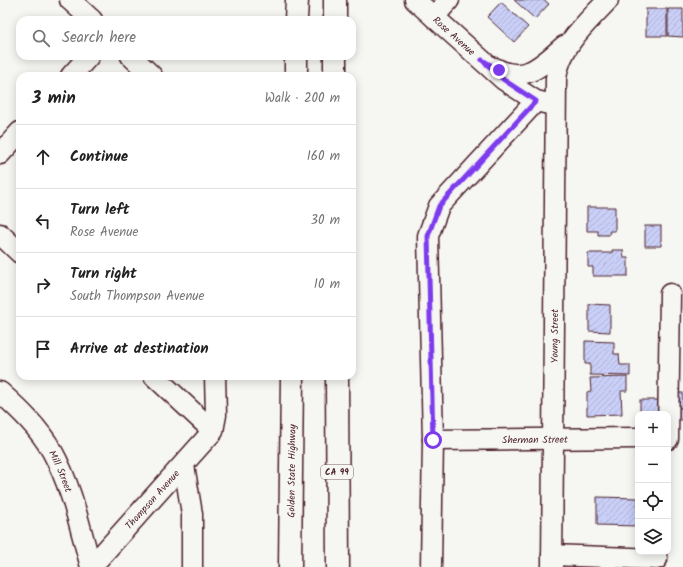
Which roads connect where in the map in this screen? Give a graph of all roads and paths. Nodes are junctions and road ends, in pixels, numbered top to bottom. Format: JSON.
{"nodes":[{"id":1,"x":70,"y":0,"type":"edge"},
{"id":2,"x":335,"y":0,"type":"edge"},
{"id":3,"x":415,"y":0,"type":"edge"},
{"id":4,"x":449,"y":0,"type":"edge"},
{"id":5,"x":608,"y":0,"type":"edge"},
{"id":6,"x":88,"y":16,"type":"edge"},
{"id":7,"x":335,"y":16,"type":"edge"},
{"id":8,"x":434,"y":17,"type":"junction"},
{"id":9,"x":574,"y":38,"type":"junction"},
{"id":10,"x":85,"y":60,"type":"edge"},
{"id":11,"x":135,"y":60,"type":"edge"},
{"id":12,"x":296,"y":60,"type":"edge"},
{"id":13,"x":335,"y":60,"type":"edge"},
{"id":14,"x":482,"y":60,"type":"junction"},
{"id":15,"x":75,"y":72,"type":"edge"},
{"id":16,"x":148,"y":72,"type":"edge"},
{"id":17,"x":296,"y":72,"type":"edge"},
{"id":18,"x":335,"y":72,"type":"edge"},
{"id":19,"x":546,"y":103,"type":"junction"},
{"id":20,"x":16,"y":136,"type":"edge"},
{"id":21,"x":0,"y":154,"type":"edge"},
{"id":22,"x":0,"y":234,"type":"edge"},
{"id":23,"x":16,"y":248,"type":"edge"},
{"id":24,"x":670,"y":294,"type":"dead end"},
{"id":25,"x":158,"y":380,"type":"edge"},
{"id":26,"x":215,"y":380,"type":"edge"},
{"id":27,"x":292,"y":380,"type":"edge"},
{"id":28,"x":337,"y":380,"type":"edge"},
{"id":29,"x":0,"y":392,"type":"edge"},
{"id":30,"x":668,"y":411,"type":"edge"},
{"id":31,"x":213,"y":430,"type":"junction"},
{"id":32,"x":554,"y":438,"type":"junction"},
{"id":33,"x":635,"y":438,"type":"edge"},
{"id":34,"x":671,"y":438,"type":"edge"},
{"id":35,"x":683,"y":439,"type":"edge"},
{"id":36,"x":433,"y":440,"type":"junction"},
{"id":37,"x":184,"y":465,"type":"junction"},
{"id":38,"x":657,"y":559,"type":"dead end"},
{"id":39,"x":552,"y":561,"type":"edge"},
{"id":40,"x":91,"y":567,"type":"edge"},
{"id":41,"x":192,"y":567,"type":"edge"},
{"id":42,"x":290,"y":567,"type":"edge"},
{"id":43,"x":338,"y":567,"type":"edge"},
{"id":44,"x":431,"y":567,"type":"edge"}],
"edges":[{"from":1,"to":6,"type":"street"},
{"from":2,"to":7,"type":"highway"},
{"from":3,"to":8,"type":"street","name":"Rose Avenue"},
{"from":4,"to":8,"type":"street"},
{"from":5,"to":9,"type":"street"},
{"from":8,"to":14,"type":"street","name":"Rose Avenue"},
{"from":9,"to":14,"type":"street"},
{"from":9,"to":19,"type":"street","name":"Young Street"},
{"from":10,"to":15,"type":"street"},
{"from":11,"to":16,"type":"street"},
{"from":12,"to":17,"type":"highway"},
{"from":13,"to":18,"type":"highway"},
{"from":14,"to":19,"type":"street","name":"Rose Avenue"},
{"from":19,"to":32,"type":"street","name":"Young Street"},
{"from":19,"to":36,"type":"street"},
{"from":20,"to":21,"type":"street"},
{"from":22,"to":23,"type":"street"},
{"from":24,"to":30,"type":"street"},
{"from":25,"to":31,"type":"street"},
{"from":26,"to":31,"type":"street"},
{"from":27,"to":42,"type":"highway","name":"Golden State Highway"},
{"from":28,"to":43,"type":"highway","number":"CA 99"},
{"from":29,"to":40,"type":"street","name":"Mill Street"},
{"from":31,"to":37,"type":"street","name":"Thompson Avenue"},
{"from":32,"to":33,"type":"street","name":"Sherman Street"},
{"from":32,"to":36,"type":"street","name":"Sherman Street"},
{"from":32,"to":39,"type":"street","name":"Young Street"},
{"from":34,"to":35,"type":"street"},
{"from":36,"to":44,"type":"street"},
{"from":37,"to":40,"type":"street","name":"Thompson Avenue"},
{"from":37,"to":41,"type":"street"},
{"from":38,"to":39,"type":"street"}]}
